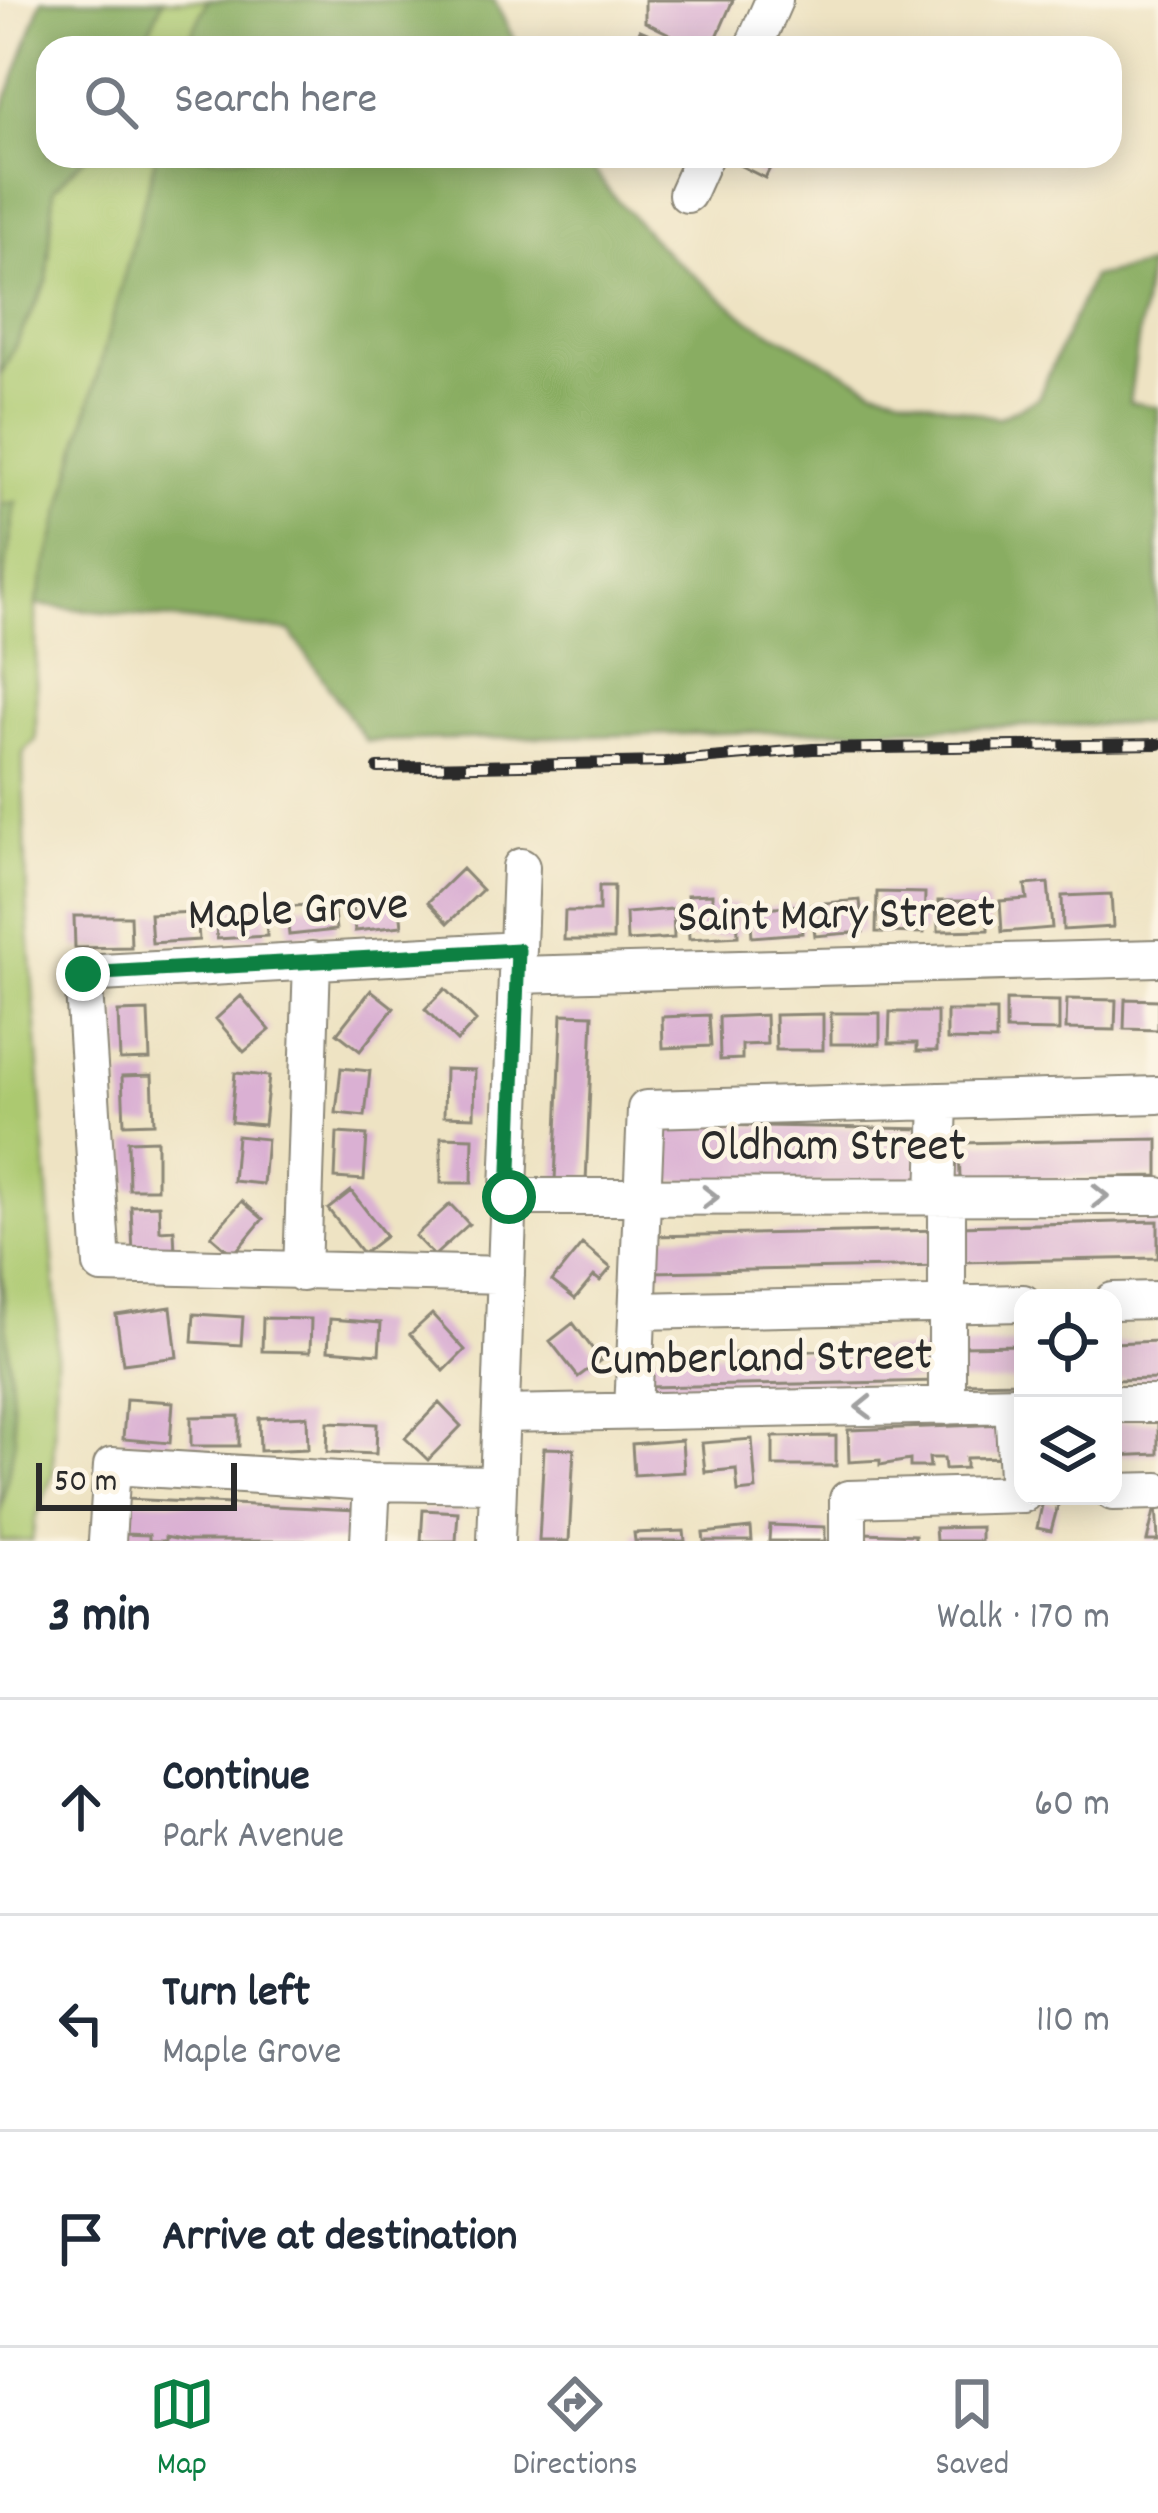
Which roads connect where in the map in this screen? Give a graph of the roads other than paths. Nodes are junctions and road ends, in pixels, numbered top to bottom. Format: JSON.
{"nodes":[{"id":1,"x":774,"y":0,"type":"edge"},
{"id":2,"x":758,"y":36,"type":"edge"},
{"id":3,"x":699,"y":168,"type":"edge"},
{"id":4,"x":687,"y":194,"type":"dead end"},
{"id":5,"x":521,"y":867,"type":"dead end"},
{"id":6,"x":1158,"y":958,"type":"edge"},
{"id":7,"x":312,"y":960,"type":"junction"},
{"id":8,"x":518,"y":962,"type":"junction"},
{"id":9,"x":1158,"y":1095,"type":"edge"},
{"id":10,"x":939,"y":1101,"type":"junction"},
{"id":11,"x":1158,"y":1196,"type":"edge"},
{"id":12,"x":509,"y":1197,"type":"junction"},
{"id":13,"x":644,"y":1197,"type":"junction"},
{"id":14,"x":941,"y":1197,"type":"junction"},
{"id":15,"x":302,"y":1273,"type":"junction"},
{"id":16,"x":506,"y":1275,"type":"junction"},
{"id":17,"x":1158,"y":1300,"type":"edge"},
{"id":18,"x":1122,"y":1301,"type":"edge"},
{"id":19,"x":1014,"y":1303,"type":"edge"},
{"id":20,"x":946,"y":1305,"type":"junction"},
{"id":21,"x":638,"y":1311,"type":"junction"},
{"id":22,"x":1014,"y":1404,"type":"edge"},
{"id":23,"x":1122,"y":1404,"type":"edge"},
{"id":24,"x":1158,"y":1404,"type":"edge"},
{"id":25,"x":946,"y":1406,"type":"junction"},
{"id":26,"x":633,"y":1412,"type":"junction"},
{"id":27,"x":501,"y":1414,"type":"junction"},
{"id":28,"x":372,"y":1482,"type":"junction"},
{"id":29,"x":498,"y":1484,"type":"junction"},
{"id":30,"x":1122,"y":1492,"type":"edge"},
{"id":31,"x":1158,"y":1492,"type":"edge"},
{"id":32,"x":1014,"y":1494,"type":"edge"},
{"id":33,"x":107,"y":1541,"type":"edge"},
{"id":34,"x":369,"y":1541,"type":"edge"},
{"id":35,"x":496,"y":1541,"type":"edge"},
{"id":36,"x":848,"y":1541,"type":"edge"}],
"edges":[{"from":1,"to":2,"type":"street"},
{"from":3,"to":4,"type":"street"},
{"from":5,"to":8,"type":"street"},
{"from":6,"to":8,"type":"street","name":"Saint Mary Street"},
{"from":7,"to":8,"type":"street","name":"Maple Grove"},
{"from":7,"to":15,"type":"street"},
{"from":7,"to":15,"type":"street","name":"Maple Grove"},
{"from":8,"to":12,"type":"street"},
{"from":9,"to":10,"type":"street"},
{"from":10,"to":13,"type":"street"},
{"from":10,"to":14,"type":"street"},
{"from":14,"to":11,"type":"street","name":"Oldham Street","one_way":true},
{"from":12,"to":13,"type":"street","name":"Oldham Street"},
{"from":12,"to":16,"type":"street"},
{"from":13,"to":14,"type":"street","name":"Oldham Street","one_way":true},
{"from":13,"to":21,"type":"street"},
{"from":14,"to":20,"type":"street"},
{"from":15,"to":16,"type":"street"},
{"from":16,"to":27,"type":"street"},
{"from":17,"to":18,"type":"street"},
{"from":19,"to":20,"type":"street"},
{"from":20,"to":21,"type":"street"},
{"from":20,"to":25,"type":"street"},
{"from":21,"to":26,"type":"street"},
{"from":22,"to":25,"type":"street","name":"Cumberland Street"},
{"from":23,"to":24,"type":"street"},
{"from":25,"to":26,"type":"street","name":"Cumberland Street","one_way":true},
{"from":26,"to":27,"type":"street","name":"Cumberland Street"},
{"from":27,"to":29,"type":"street"},
{"from":28,"to":29,"type":"street"},
{"from":28,"to":33,"type":"street"},
{"from":28,"to":34,"type":"street"},
{"from":29,"to":35,"type":"street"},
{"from":30,"to":31,"type":"street"},
{"from":32,"to":36,"type":"street"}]}
